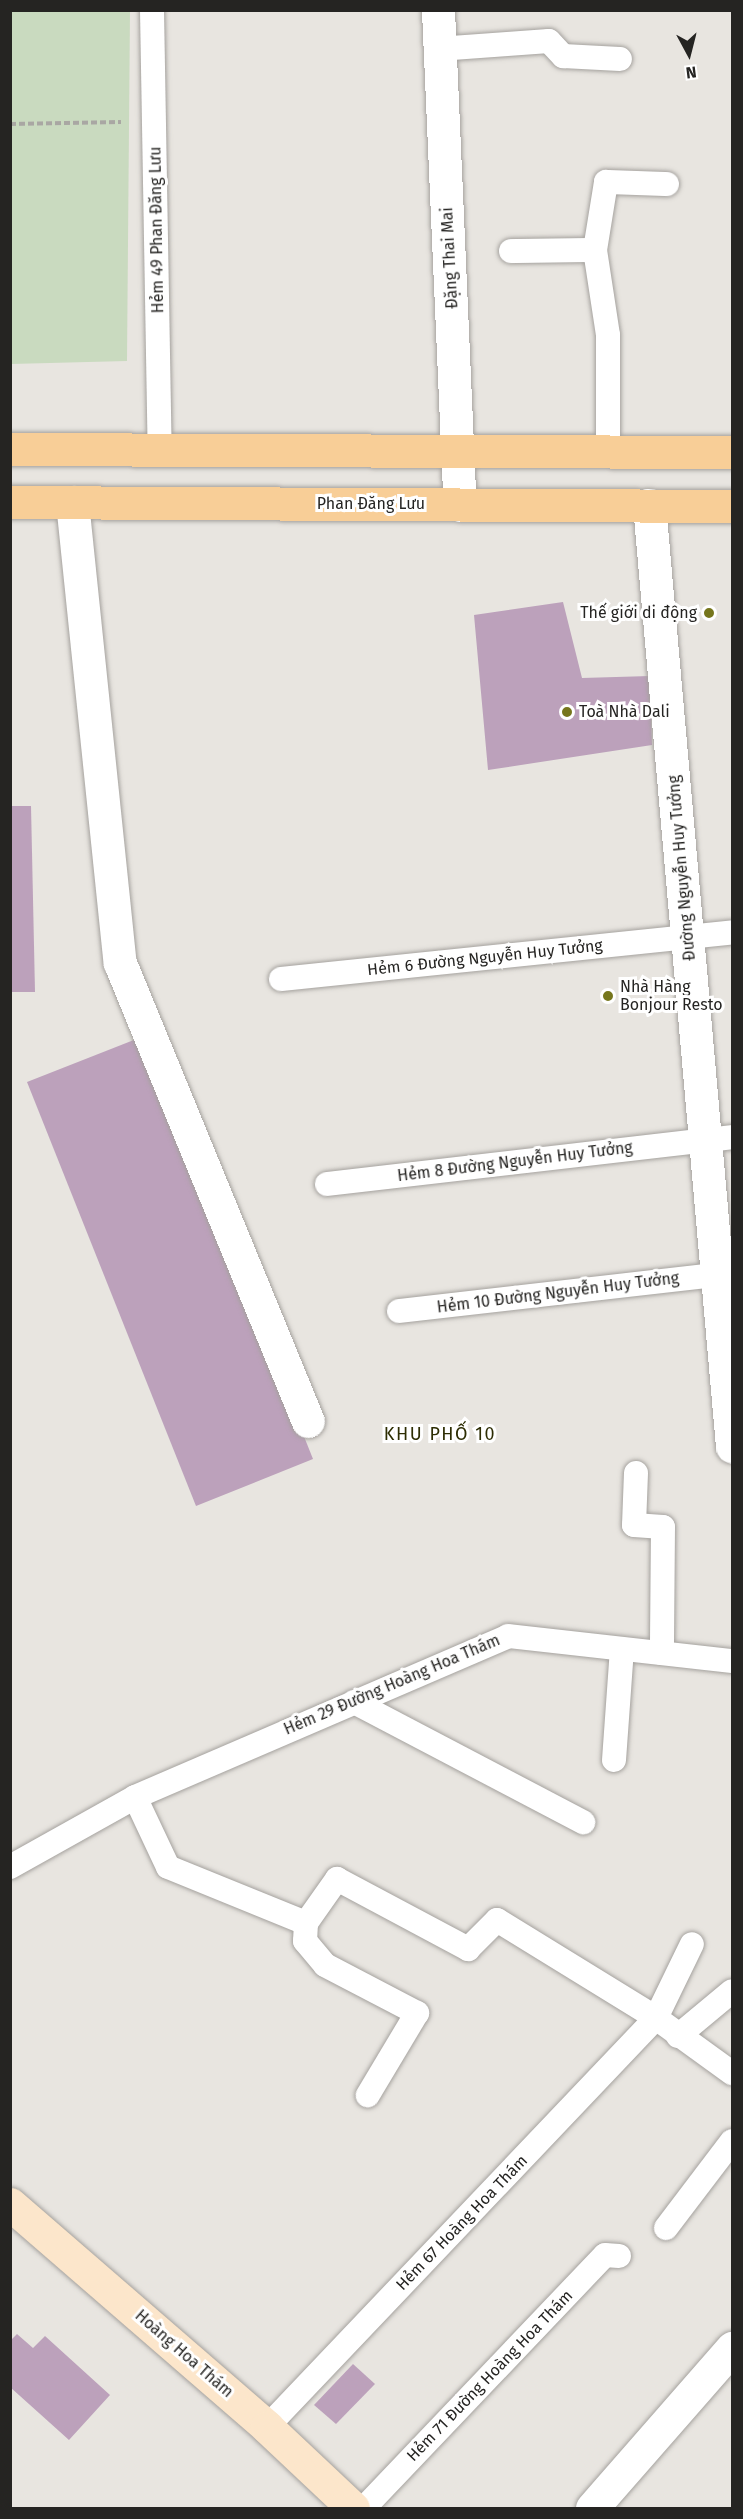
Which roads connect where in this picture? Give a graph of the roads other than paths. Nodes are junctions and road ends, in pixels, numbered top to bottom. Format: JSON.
{"nodes":[{"id":1,"x":152,"y":10,"type":"edge"},
{"id":2,"x":438,"y":10,"type":"edge"},
{"id":3,"x":438,"y":49,"type":"junction"},
{"id":4,"x":620,"y":59,"type":"dead end"},
{"id":5,"x":667,"y":184,"type":"dead end"},
{"id":6,"x":596,"y":250,"type":"junction"},
{"id":7,"x":511,"y":251,"type":"dead end"},
{"id":8,"x":10,"y":449,"type":"edge"},
{"id":9,"x":160,"y":449,"type":"junction"},
{"id":10,"x":460,"y":449,"type":"junction"},
{"id":11,"x":608,"y":450,"type":"junction"},
{"id":12,"x":732,"y":452,"type":"edge"},
{"id":13,"x":10,"y":502,"type":"edge"},
{"id":14,"x":72,"y":502,"type":"junction"},
{"id":15,"x":460,"y":505,"type":"junction"},
{"id":16,"x":649,"y":505,"type":"junction"},
{"id":17,"x":732,"y":506,"type":"edge"},
{"id":18,"x":732,"y":932,"type":"edge"},
{"id":19,"x":689,"y":938,"type":"junction"},
{"id":20,"x":281,"y":979,"type":"dead end"},
{"id":21,"x":717,"y":1139,"type":"edge"},
{"id":22,"x":327,"y":1184,"type":"dead end"},
{"id":23,"x":716,"y":1275,"type":"junction"},
{"id":24,"x":399,"y":1311,"type":"dead end"},
{"id":25,"x":727,"y":1324,"type":"edge"},
{"id":26,"x":308,"y":1421,"type":"dead end"},
{"id":27,"x":732,"y":1446,"type":"edge"},
{"id":28,"x":636,"y":1473,"type":"dead end"},
{"id":29,"x":622,"y":1649,"type":"junction"},
{"id":30,"x":662,"y":1653,"type":"junction"},
{"id":31,"x":732,"y":1661,"type":"edge"},
{"id":32,"x":354,"y":1701,"type":"junction"},
{"id":33,"x":614,"y":1760,"type":"dead end"},
{"id":34,"x":135,"y":1797,"type":"junction"},
{"id":35,"x":582,"y":1822,"type":"dead end"},
{"id":36,"x":10,"y":1867,"type":"edge"},
{"id":37,"x":306,"y":1923,"type":"junction"},
{"id":38,"x":692,"y":1944,"type":"dead end"},
{"id":39,"x":732,"y":1991,"type":"edge"},
{"id":40,"x":656,"y":2018,"type":"junction"},
{"id":41,"x":678,"y":2036,"type":"junction"},
{"id":42,"x":732,"y":2073,"type":"edge"},
{"id":43,"x":368,"y":2094,"type":"dead end"},
{"id":44,"x":732,"y":2141,"type":"edge"},
{"id":45,"x":10,"y":2204,"type":"edge"},
{"id":46,"x":666,"y":2229,"type":"dead end"},
{"id":47,"x":619,"y":2256,"type":"dead end"},
{"id":48,"x":732,"y":2348,"type":"edge"},
{"id":49,"x":267,"y":2427,"type":"junction"},
{"id":50,"x":353,"y":2508,"type":"edge"},
{"id":51,"x":364,"y":2508,"type":"edge"},
{"id":52,"x":591,"y":2508,"type":"edge"}],
"edges":[{"from":1,"to":9,"type":"lane","name":"Hẻm 49 Phan Đăng Lưu"},
{"from":2,"to":3,"type":"street","name":"Đặng Thai Mai"},
{"from":3,"to":4,"type":"lane"},
{"from":3,"to":10,"type":"street","name":"Đặng Thai Mai"},
{"from":5,"to":6,"type":"lane"},
{"from":6,"to":7,"type":"lane"},
{"from":6,"to":11,"type":"lane"},
{"from":8,"to":9,"type":"main road"},
{"from":9,"to":10,"type":"main road"},
{"from":10,"to":11,"type":"main road"},
{"from":10,"to":15,"type":"street","name":"Đặng Thai Mai"},
{"from":11,"to":12,"type":"main road"},
{"from":13,"to":14,"type":"main road","name":"Phan Đăng Lưu"},
{"from":14,"to":15,"type":"main road","name":"Phan Đăng Lưu"},
{"from":14,"to":26,"type":"street"},
{"from":15,"to":16,"type":"main road","name":"Phan Đăng Lưu"},
{"from":16,"to":17,"type":"main road","name":"Phan Đăng Lưu"},
{"from":16,"to":19,"type":"street","name":"Đường Nguyễn Huy Tưởng"},
{"from":18,"to":19,"type":"lane","name":"Hẻm 6 Đường Nguyễn Huy Tưởng"},
{"from":19,"to":20,"type":"lane","name":"Hẻm 6 Đường Nguyễn Huy Tưởng"},
{"from":19,"to":21,"type":"street","name":"Đường Nguyễn Huy Tưởng"},
{"from":21,"to":22,"type":"lane","name":"Hẻm 8 Đường Nguyễn Huy Tưởng"},
{"from":21,"to":23,"type":"street","name":"Đường Nguyễn Huy Tưởng"},
{"from":23,"to":24,"type":"lane","name":"Hẻm 10 Đường Nguyễn Huy Tưởng"},
{"from":23,"to":25,"type":"street","name":"Đường Nguyễn Huy Tưởng"},
{"from":25,"to":27,"type":"street","name":"Đường Nguyễn Huy Tưởng"},
{"from":28,"to":30,"type":"lane"},
{"from":29,"to":30,"type":"lane","name":"Hẻm 29 Đường Hoàng Hoa Thám"},
{"from":29,"to":32,"type":"lane","name":"Hẻm 29 Đường Hoàng Hoa Thám"},
{"from":29,"to":33,"type":"lane"},
{"from":30,"to":31,"type":"lane","name":"Hẻm 29 Đường Hoàng Hoa Thám"},
{"from":32,"to":34,"type":"lane","name":"Hẻm 29 Đường Hoàng Hoa Thám"},
{"from":32,"to":35,"type":"lane"},
{"from":34,"to":36,"type":"lane","name":"Hẻm 29 Đường Hoàng Hoa Thám"},
{"from":34,"to":37,"type":"lane"},
{"from":37,"to":40,"type":"lane"},
{"from":37,"to":43,"type":"lane"},
{"from":38,"to":40,"type":"lane","name":"Hẻm 67 Hoàng Hoa Thám"},
{"from":39,"to":41,"type":"lane"},
{"from":40,"to":41,"type":"lane"},
{"from":40,"to":49,"type":"lane","name":"Hẻm 67 Hoàng Hoa Thám"},
{"from":41,"to":42,"type":"lane"},
{"from":44,"to":46,"type":"lane"},
{"from":45,"to":49,"type":"street","name":"Hoàng Hoa Thám"},
{"from":47,"to":51,"type":"lane","name":"Hẻm 71 Đường Hoàng Hoa Thám"},
{"from":48,"to":52,"type":"street"},
{"from":49,"to":50,"type":"street","name":"Hoàng Hoa Thám"}]}
